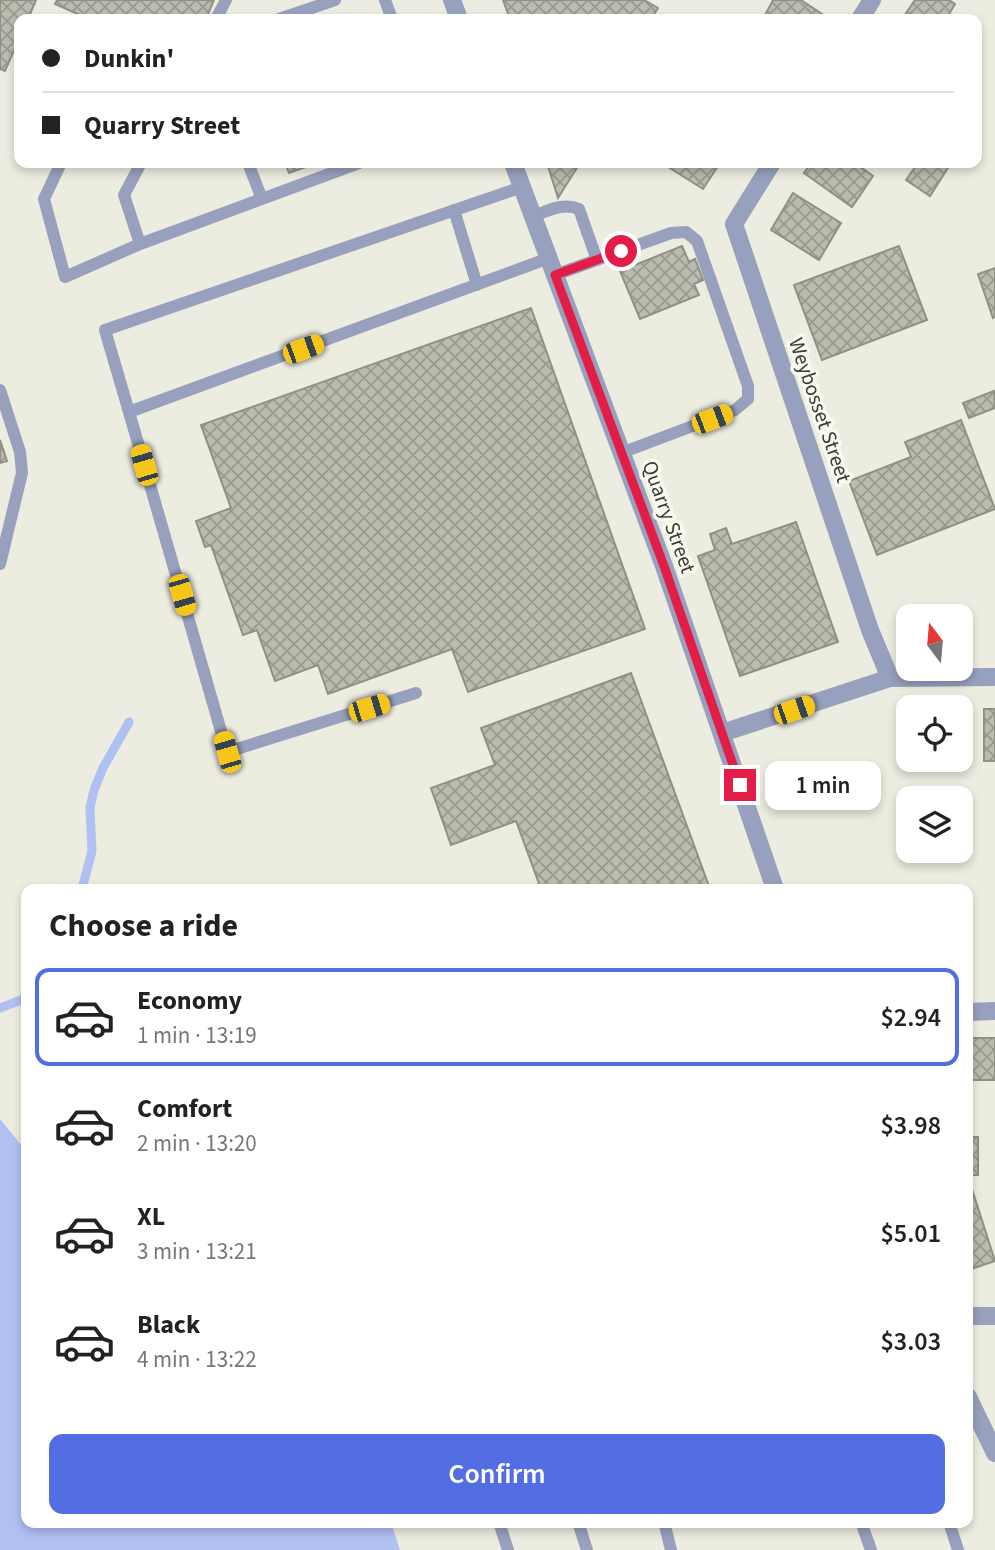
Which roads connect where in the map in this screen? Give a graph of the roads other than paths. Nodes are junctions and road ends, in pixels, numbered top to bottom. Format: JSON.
{"nodes":[{"id":1,"x":335,"y":0,"type":"edge"},
{"id":2,"x":294,"y":14,"type":"edge"},
{"id":3,"x":59,"y":168,"type":"edge"},
{"id":4,"x":138,"y":168,"type":"edge"},
{"id":5,"x":250,"y":168,"type":"edge"},
{"id":6,"x":346,"y":168,"type":"edge"},
{"id":7,"x":515,"y":168,"type":"edge"},
{"id":8,"x":769,"y":168,"type":"edge"},
{"id":9,"x":522,"y":187,"type":"junction"},
{"id":10,"x":262,"y":199,"type":"junction"},
{"id":11,"x":454,"y":210,"type":"junction"},
{"id":12,"x":533,"y":216,"type":"junction"},
{"id":13,"x":140,"y":244,"type":"junction"},
{"id":14,"x":597,"y":260,"type":"junction"},
{"id":15,"x":552,"y":267,"type":"junction"},
{"id":16,"x":477,"y":285,"type":"junction"},
{"id":17,"x":0,"y":390,"type":"edge"},
{"id":18,"x":129,"y":412,"type":"junction"},
{"id":19,"x":621,"y":453,"type":"junction"},
{"id":20,"x":0,"y":564,"type":"edge"},
{"id":21,"x":995,"y":677,"type":"edge"},
{"id":22,"x":890,"y":678,"type":"junction"},
{"id":23,"x":416,"y":693,"type":"dead end"},
{"id":24,"x":722,"y":733,"type":"junction"},
{"id":25,"x":773,"y":884,"type":"edge"},
{"id":26,"x":995,"y":1011,"type":"edge"},
{"id":27,"x":973,"y":1012,"type":"edge"},
{"id":28,"x":973,"y":1316,"type":"edge"},
{"id":29,"x":995,"y":1316,"type":"edge"},
{"id":30,"x":973,"y":1407,"type":"edge"},
{"id":31,"x":995,"y":1453,"type":"edge"},
{"id":32,"x":501,"y":1528,"type":"edge"},
{"id":33,"x":580,"y":1528,"type":"edge"},
{"id":34,"x":666,"y":1528,"type":"edge"},
{"id":35,"x":863,"y":1528,"type":"edge"},
{"id":36,"x":951,"y":1528,"type":"edge"},
{"id":37,"x":508,"y":1550,"type":"edge"},
{"id":38,"x":587,"y":1550,"type":"edge"},
{"id":39,"x":671,"y":1550,"type":"edge"},
{"id":40,"x":871,"y":1550,"type":"edge"},
{"id":41,"x":958,"y":1550,"type":"edge"}],
"edges":[{"from":1,"to":2,"type":"lane"},
{"from":3,"to":13,"type":"lane"},
{"from":4,"to":13,"type":"lane"},
{"from":5,"to":10,"type":"lane"},
{"from":6,"to":10,"type":"lane"},
{"from":7,"to":9,"type":"street","name":"Quarry Street"},
{"from":8,"to":22,"type":"street","name":"Weybosset Street"},
{"from":9,"to":11,"type":"lane"},
{"from":9,"to":12,"type":"street","name":"Quarry Street"},
{"from":10,"to":13,"type":"lane"},
{"from":11,"to":16,"type":"lane"},
{"from":11,"to":18,"type":"lane"},
{"from":12,"to":14,"type":"lane"},
{"from":12,"to":15,"type":"street","name":"Quarry Street"},
{"from":14,"to":15,"type":"lane"},
{"from":14,"to":19,"type":"lane"},
{"from":15,"to":16,"type":"lane"},
{"from":15,"to":19,"type":"street","name":"Quarry Street"},
{"from":16,"to":18,"type":"lane"},
{"from":17,"to":20,"type":"lane"},
{"from":18,"to":23,"type":"lane"},
{"from":19,"to":24,"type":"street","name":"Quarry Street"},
{"from":21,"to":22,"type":"street"},
{"from":22,"to":24,"type":"street"},
{"from":24,"to":25,"type":"street","name":"Quarry Street"},
{"from":26,"to":27,"type":"street"},
{"from":28,"to":29,"type":"street"},
{"from":30,"to":31,"type":"street"},
{"from":32,"to":37,"type":"lane"},
{"from":33,"to":38,"type":"lane"},
{"from":34,"to":39,"type":"lane"},
{"from":35,"to":40,"type":"lane"},
{"from":36,"to":41,"type":"lane"}]}
